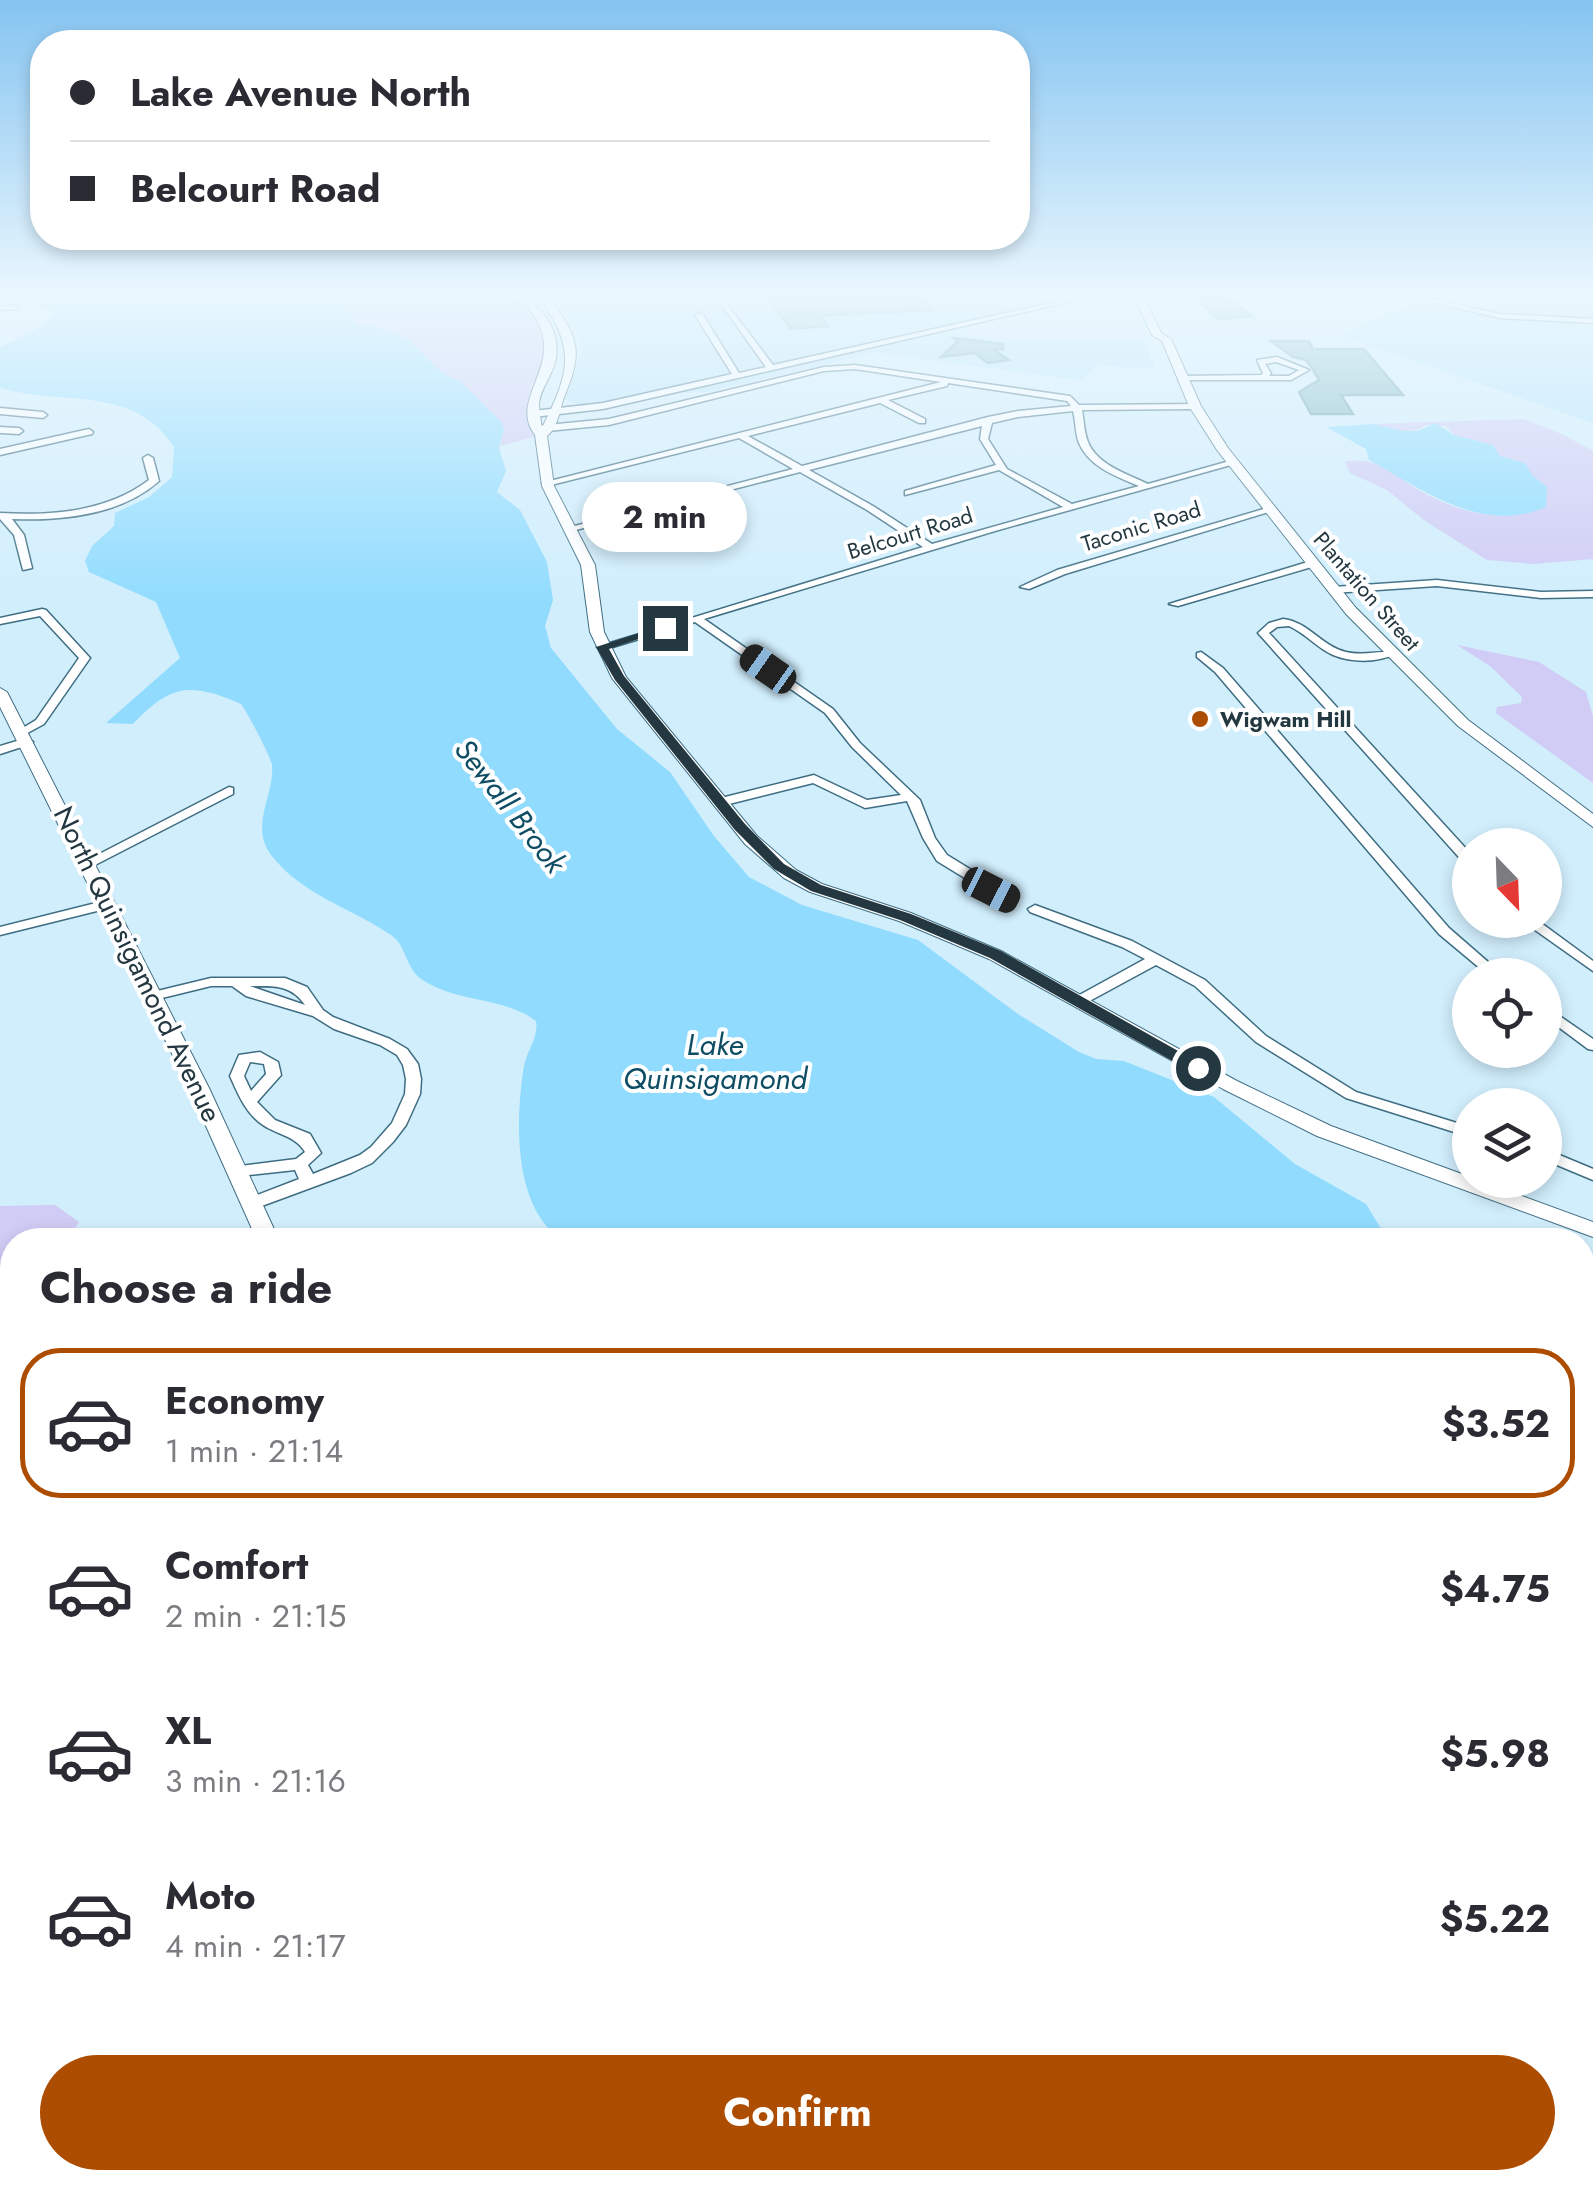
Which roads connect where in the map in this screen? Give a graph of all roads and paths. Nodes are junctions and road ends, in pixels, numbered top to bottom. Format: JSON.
{"nodes":[{"id":1,"x":534,"y":398,"type":"edge"},
{"id":2,"x":558,"y":398,"type":"edge"},
{"id":3,"x":560,"y":398,"type":"edge"},
{"id":4,"x":635,"y":398,"type":"edge"},
{"id":5,"x":707,"y":398,"type":"edge"},
{"id":6,"x":887,"y":398,"type":"edge"},
{"id":7,"x":1067,"y":398,"type":"edge"},
{"id":8,"x":1191,"y":398,"type":"edge"},
{"id":9,"x":880,"y":400,"type":"junction"},
{"id":10,"x":1195,"y":406,"type":"junction"},
{"id":11,"x":597,"y":407,"type":"junction"},
{"id":12,"x":1077,"y":407,"type":"junction"},
{"id":13,"x":0,"y":410,"type":"edge"},
{"id":14,"x":552,"y":413,"type":"junction"},
{"id":15,"x":533,"y":414,"type":"junction"},
{"id":16,"x":43,"y":415,"type":"dead end"},
{"id":17,"x":988,"y":420,"type":"junction"},
{"id":18,"x":922,"y":421,"type":"dead end"},
{"id":19,"x":0,"y":430,"type":"edge"},
{"id":20,"x":18,"y":431,"type":"dead end"},
{"id":21,"x":542,"y":431,"type":"junction"},
{"id":22,"x":89,"y":432,"type":"dead end"},
{"id":23,"x":740,"y":435,"type":"junction"},
{"id":24,"x":0,"y":452,"type":"edge"},
{"id":25,"x":148,"y":458,"type":"dead end"},
{"id":26,"x":1232,"y":463,"type":"junction"},
{"id":27,"x":1001,"y":466,"type":"junction"},
{"id":28,"x":798,"y":468,"type":"junction"},
{"id":29,"x":547,"y":483,"type":"junction"},
{"id":30,"x":1144,"y":485,"type":"junction"},
{"id":31,"x":908,"y":493,"type":"dead end"},
{"id":32,"x":1070,"y":507,"type":"junction"},
{"id":33,"x":1270,"y":510,"type":"junction"},
{"id":34,"x":2,"y":516,"type":"edge"},
{"id":35,"x":572,"y":528,"type":"junction"},
{"id":36,"x":930,"y":547,"type":"junction"},
{"id":37,"x":1311,"y":564,"type":"junction"},
{"id":38,"x":27,"y":568,"type":"dead end"},
{"id":39,"x":1026,"y":587,"type":"dead end"},
{"id":40,"x":1331,"y":587,"type":"junction"},
{"id":41,"x":1593,"y":594,"type":"edge"},
{"id":42,"x":1174,"y":604,"type":"dead end"},
{"id":43,"x":696,"y":619,"type":"junction"},
{"id":44,"x":0,"y":621,"type":"edge"},
{"id":45,"x":602,"y":647,"type":"junction"},
{"id":46,"x":1390,"y":654,"type":"junction"},
{"id":47,"x":1201,"y":655,"type":"dead end"},
{"id":48,"x":0,"y":692,"type":"edge"},
{"id":49,"x":24,"y":738,"type":"junction"},
{"id":50,"x":0,"y":750,"type":"edge"},
{"id":51,"x":230,"y":791,"type":"dead end"},
{"id":52,"x":910,"y":797,"type":"junction"},
{"id":53,"x":721,"y":802,"type":"junction"},
{"id":54,"x":1593,"y":822,"type":"edge"},
{"id":55,"x":1452,"y":842,"type":"edge"},
{"id":56,"x":88,"y":863,"type":"junction"},
{"id":57,"x":1009,"y":899,"type":"dead end"},
{"id":58,"x":108,"y":904,"type":"junction"},
{"id":59,"x":1034,"y":909,"type":"dead end"},
{"id":60,"x":0,"y":931,"type":"edge"},
{"id":61,"x":1552,"y":938,"type":"edge"},
{"id":62,"x":1156,"y":958,"type":"junction"},
{"id":63,"x":1476,"y":958,"type":"edge"},
{"id":64,"x":1593,"y":968,"type":"edge"},
{"id":65,"x":154,"y":996,"type":"junction"},
{"id":66,"x":1079,"y":1001,"type":"junction"},
{"id":67,"x":1562,"y":1023,"type":"edge"},
{"id":68,"x":1593,"y":1046,"type":"edge"},
{"id":69,"x":251,"y":1100,"type":"dead end"},
{"id":70,"x":1452,"y":1126,"type":"edge"},
{"id":71,"x":1562,"y":1161,"type":"edge"},
{"id":72,"x":300,"y":1164,"type":"junction"},
{"id":73,"x":238,"y":1171,"type":"junction"},
{"id":74,"x":1593,"y":1175,"type":"edge"},
{"id":75,"x":308,"y":1181,"type":"junction"},
{"id":76,"x":253,"y":1203,"type":"junction"},
{"id":77,"x":263,"y":1228,"type":"edge"},
{"id":78,"x":1592,"y":1228,"type":"edge"}],
"edges":[{"from":1,"to":15,"type":"main road"},
{"from":2,"to":14,"type":"main road"},
{"from":3,"to":11,"type":"street"},
{"from":4,"to":11,"type":"street"},
{"from":5,"to":21,"type":"street"},
{"from":6,"to":9,"type":"street"},
{"from":7,"to":12,"type":"street"},
{"from":8,"to":10,"type":"main road","name":"Plantation Street"},
{"from":9,"to":18,"type":"street"},
{"from":9,"to":23,"type":"street"},
{"from":10,"to":12,"type":"street"},
{"from":10,"to":26,"type":"main road","name":"Plantation Street"},
{"from":11,"to":14,"type":"street"},
{"from":12,"to":17,"type":"street"},
{"from":12,"to":30,"type":"street"},
{"from":13,"to":16,"type":"street"},
{"from":14,"to":15,"type":"street"},
{"from":14,"to":21,"type":"main road"},
{"from":15,"to":21,"type":"main road"},
{"from":17,"to":27,"type":"street"},
{"from":17,"to":28,"type":"street"},
{"from":19,"to":20,"type":"street"},
{"from":21,"to":29,"type":"main road"},
{"from":22,"to":24,"type":"street"},
{"from":23,"to":28,"type":"street"},
{"from":23,"to":29,"type":"street"},
{"from":25,"to":34,"type":"street"},
{"from":26,"to":30,"type":"street","name":"Belcourt Road"},
{"from":26,"to":33,"type":"main road","name":"Plantation Street"},
{"from":27,"to":31,"type":"street"},
{"from":27,"to":32,"type":"street"},
{"from":28,"to":35,"type":"street"},
{"from":28,"to":36,"type":"street"},
{"from":29,"to":35,"type":"main road"},
{"from":30,"to":32,"type":"street","name":"Belcourt Road"},
{"from":32,"to":36,"type":"street","name":"Belcourt Road"},
{"from":33,"to":37,"type":"main road","name":"Plantation Street"},
{"from":33,"to":39,"type":"street","name":"Taconic Road"},
{"from":34,"to":38,"type":"street"},
{"from":35,"to":45,"type":"main road"},
{"from":36,"to":43,"type":"street","name":"Belcourt Road"},
{"from":37,"to":40,"type":"main road","name":"Plantation Street"},
{"from":37,"to":42,"type":"street"},
{"from":40,"to":41,"type":"street"},
{"from":40,"to":46,"type":"main road","name":"Plantation Street"},
{"from":43,"to":45,"type":"street","name":"Belcourt Road"},
{"from":43,"to":52,"type":"street"},
{"from":44,"to":49,"type":"street"},
{"from":45,"to":53,"type":"main road"},
{"from":46,"to":54,"type":"main road","name":"Plantation Street"},
{"from":46,"to":55,"type":"street"},
{"from":47,"to":63,"type":"street"},
{"from":48,"to":49,"type":"main road","name":"North Quinsigamond Avenue"},
{"from":49,"to":50,"type":"street"},
{"from":49,"to":56,"type":"main road","name":"North Quinsigamond Avenue"},
{"from":51,"to":56,"type":"street"},
{"from":52,"to":53,"type":"street"},
{"from":52,"to":57,"type":"street"},
{"from":53,"to":66,"type":"main road"},
{"from":56,"to":58,"type":"main road","name":"North Quinsigamond Avenue"},
{"from":58,"to":60,"type":"street"},
{"from":58,"to":65,"type":"main road","name":"North Quinsigamond Avenue"},
{"from":59,"to":62,"type":"street"},
{"from":61,"to":64,"type":"street"},
{"from":62,"to":66,"type":"street"},
{"from":62,"to":70,"type":"street"},
{"from":65,"to":73,"type":"main road","name":"North Quinsigamond Avenue"},
{"from":65,"to":75,"type":"street"},
{"from":66,"to":78,"type":"main road"},
{"from":67,"to":68,"type":"street"},
{"from":69,"to":72,"type":"street"},
{"from":71,"to":74,"type":"street"},
{"from":72,"to":73,"type":"street"},
{"from":72,"to":75,"type":"street"},
{"from":73,"to":76,"type":"main road","name":"North Quinsigamond Avenue"},
{"from":75,"to":76,"type":"street"},
{"from":76,"to":77,"type":"main road","name":"North Quinsigamond Avenue"}]}
